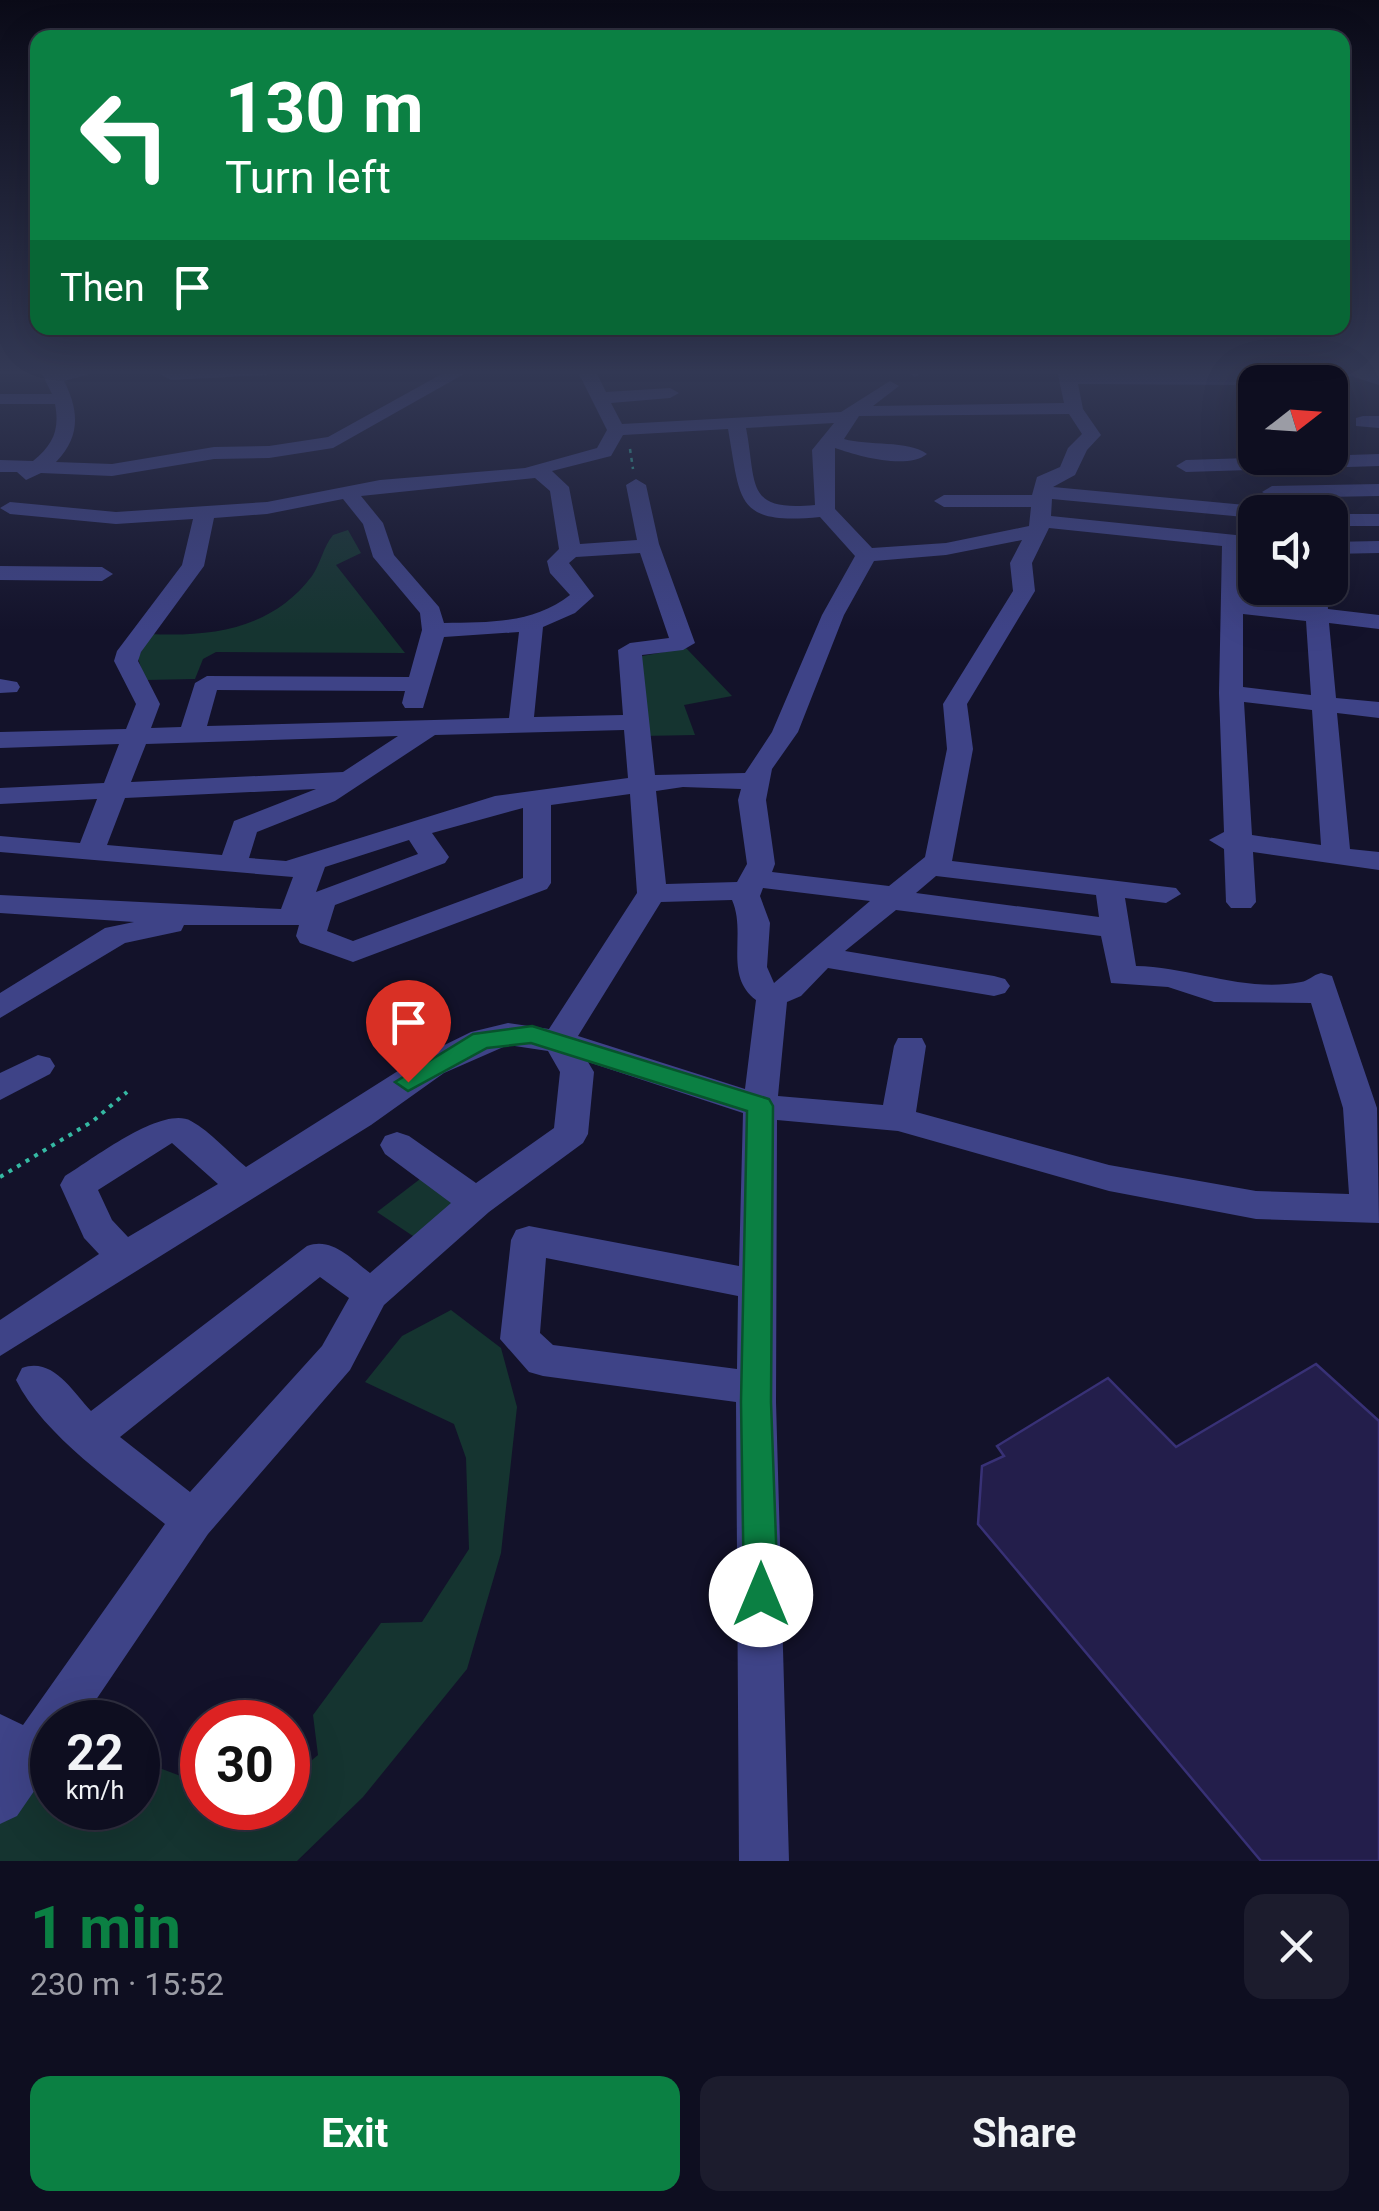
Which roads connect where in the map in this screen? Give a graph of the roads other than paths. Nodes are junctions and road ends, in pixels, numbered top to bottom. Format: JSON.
{"nodes":[{"id":1,"x":51,"y":457,"type":"edge"},
{"id":2,"x":191,"y":457,"type":"edge"},
{"id":3,"x":578,"y":457,"type":"edge"},
{"id":4,"x":738,"y":457,"type":"edge"},
{"id":5,"x":822,"y":457,"type":"edge"},
{"id":6,"x":1074,"y":457,"type":"edge"},
{"id":7,"x":1379,"y":460,"type":"edge"},
{"id":8,"x":1221,"y":465,"type":"junction"},
{"id":9,"x":0,"y":466,"type":"edge"},
{"id":10,"x":1186,"y":466,"type":"dead end"},
{"id":11,"x":538,"y":471,"type":"junction"},
{"id":12,"x":28,"y":473,"type":"junction"},
{"id":13,"x":0,"y":484,"type":"edge"},
{"id":14,"x":636,"y":485,"type":"road end"},
{"id":15,"x":347,"y":490,"type":"junction"},
{"id":16,"x":1379,"y":490,"type":"edge"},
{"id":17,"x":1272,"y":492,"type":"junction"},
{"id":18,"x":1274,"y":495,"type":"edge"},
{"id":19,"x":944,"y":501,"type":"dead end"},
{"id":20,"x":825,"y":510,"type":"junction"},
{"id":21,"x":1040,"y":511,"type":"junction"},
{"id":22,"x":5,"y":512,"type":"edge"},
{"id":23,"x":205,"y":512,"type":"junction"},
{"id":24,"x":1238,"y":512,"type":"edge"},
{"id":25,"x":1348,"y":520,"type":"edge"},
{"id":26,"x":1379,"y":520,"type":"edge"},
{"id":27,"x":1238,"y":541,"type":"edge"},
{"id":28,"x":649,"y":546,"type":"junction"},
{"id":29,"x":1379,"y":547,"type":"edge"},
{"id":30,"x":1348,"y":548,"type":"edge"},
{"id":31,"x":570,"y":552,"type":"junction"},
{"id":32,"x":866,"y":555,"type":"junction"},
{"id":33,"x":0,"y":573,"type":"edge"},
{"id":34,"x":102,"y":574,"type":"dead end"},
{"id":35,"x":1238,"y":580,"type":"edge"},
{"id":36,"x":1316,"y":605,"type":"edge"},
{"id":37,"x":1234,"y":606,"type":"junction"},
{"id":38,"x":1317,"y":615,"type":"junction"},
{"id":39,"x":1379,"y":622,"type":"edge"},
{"id":40,"x":532,"y":624,"type":"junction"},
{"id":41,"x":434,"y":630,"type":"junction"},
{"id":42,"x":419,"y":684,"type":"junction"},
{"id":43,"x":1231,"y":692,"type":"junction"},
{"id":44,"x":1324,"y":704,"type":"junction"},
{"id":45,"x":1379,"y":710,"type":"edge"},
{"id":46,"x":520,"y":722,"type":"junction"},
{"id":47,"x":635,"y":722,"type":"junction"},
{"id":48,"x":420,"y":726,"type":"junction"},
{"id":49,"x":192,"y":733,"type":"junction"},
{"id":50,"x":134,"y":735,"type":"junction"},
{"id":51,"x":0,"y":740,"type":"edge"},
{"id":52,"x":354,"y":779,"type":"junction"},
{"id":53,"x":756,"y":782,"type":"junction"},
{"id":54,"x":642,"y":785,"type":"junction"},
{"id":55,"x":115,"y":791,"type":"junction"},
{"id":56,"x":0,"y":796,"type":"edge"},
{"id":57,"x":537,"y":797,"type":"junction"},
{"id":58,"x":415,"y":830,"type":"junction"},
{"id":59,"x":1230,"y":841,"type":"junction"},
{"id":60,"x":0,"y":844,"type":"edge"},
{"id":61,"x":92,"y":851,"type":"junction"},
{"id":62,"x":1336,"y":855,"type":"junction"},
{"id":63,"x":1379,"y":861,"type":"edge"},
{"id":64,"x":312,"y":864,"type":"junction"},
{"id":65,"x":233,"y":865,"type":"junction"},
{"id":66,"x":944,"y":869,"type":"junction"},
{"id":67,"x":749,"y":884,"type":"junction"},
{"id":68,"x":1109,"y":887,"type":"junction"},
{"id":69,"x":652,"y":893,"type":"junction"},
{"id":70,"x":1166,"y":894,"type":"dead end"},
{"id":71,"x":890,"y":898,"type":"junction"},
{"id":72,"x":1241,"y":902,"type":"dead end"},
{"id":73,"x":0,"y":904,"type":"edge"},
{"id":74,"x":956,"y":905,"type":"junction"},
{"id":75,"x":203,"y":917,"type":"junction"},
{"id":76,"x":1112,"y":928,"type":"junction"},
{"id":77,"x":821,"y":958,"type":"junction"},
{"id":78,"x":994,"y":986,"type":"dead end"},
{"id":79,"x":7,"y":996,"type":"edge"},
{"id":80,"x":772,"y":996,"type":"junction"},
{"id":81,"x":558,"y":1040,"type":"junction"},
{"id":82,"x":910,"y":1046,"type":"dead end"},
{"id":83,"x":38,"y":1066,"type":"dead end"},
{"id":84,"x":0,"y":1088,"type":"edge"},
{"id":85,"x":760,"y":1106,"type":"junction"},
{"id":86,"x":898,"y":1119,"type":"junction"},
{"id":87,"x":397,"y":1146,"type":"dead end"},
{"id":88,"x":243,"y":1185,"type":"junction"},
{"id":89,"x":476,"y":1202,"type":"junction"},
{"id":90,"x":1373,"y":1209,"type":"edge"},
{"id":91,"x":124,"y":1257,"type":"junction"},
{"id":92,"x":757,"y":1285,"type":"junction"},
{"id":93,"x":372,"y":1294,"type":"junction"},
{"id":94,"x":0,"y":1340,"type":"edge"},
{"id":95,"x":36,"y":1380,"type":"dead end"},
{"id":96,"x":756,"y":1388,"type":"junction"},
{"id":97,"x":89,"y":1437,"type":"junction"},
{"id":98,"x":193,"y":1520,"type":"junction"},
{"id":99,"x":14,"y":1747,"type":"edge"},
{"id":100,"x":0,"y":1799,"type":"edge"},
{"id":101,"x":764,"y":1861,"type":"edge"}],
"edges":[{"from":1,"to":12,"type":"street"},
{"from":2,"to":12,"type":"street"},
{"from":3,"to":11,"type":"street"},
{"from":4,"to":20,"type":"street"},
{"from":5,"to":20,"type":"street"},
{"from":6,"to":21,"type":"street"},
{"from":7,"to":8,"type":"street"},
{"from":8,"to":10,"type":"street"},
{"from":8,"to":17,"type":"street"},
{"from":9,"to":12,"type":"street"},
{"from":11,"to":15,"type":"street"},
{"from":11,"to":31,"type":"street"},
{"from":12,"to":13,"type":"street"},
{"from":12,"to":22,"type":"street"},
{"from":14,"to":28,"type":"street"},
{"from":15,"to":23,"type":"street"},
{"from":15,"to":41,"type":"street"},
{"from":16,"to":17,"type":"street"},
{"from":17,"to":18,"type":"street"},
{"from":19,"to":21,"type":"street"},
{"from":20,"to":32,"type":"street"},
{"from":21,"to":24,"type":"street"},
{"from":21,"to":27,"type":"street"},
{"from":21,"to":32,"type":"street"},
{"from":21,"to":66,"type":"street"},
{"from":22,"to":23,"type":"street"},
{"from":23,"to":50,"type":"street"},
{"from":25,"to":26,"type":"street"},
{"from":28,"to":31,"type":"street"},
{"from":28,"to":47,"type":"street"},
{"from":29,"to":30,"type":"street"},
{"from":31,"to":40,"type":"street"},
{"from":32,"to":53,"type":"street"},
{"from":33,"to":34,"type":"street"},
{"from":35,"to":37,"type":"street"},
{"from":36,"to":38,"type":"street"},
{"from":37,"to":38,"type":"street"},
{"from":37,"to":43,"type":"street"},
{"from":38,"to":39,"type":"street"},
{"from":38,"to":44,"type":"street"},
{"from":40,"to":41,"type":"street"},
{"from":40,"to":46,"type":"street"},
{"from":41,"to":42,"type":"street"},
{"from":42,"to":48,"type":"street"},
{"from":42,"to":49,"type":"street"},
{"from":43,"to":44,"type":"street"},
{"from":43,"to":59,"type":"street"},
{"from":44,"to":45,"type":"street"},
{"from":44,"to":62,"type":"street"},
{"from":46,"to":47,"type":"street"},
{"from":46,"to":48,"type":"street"},
{"from":47,"to":54,"type":"street"},
{"from":48,"to":49,"type":"street"},
{"from":48,"to":52,"type":"street"},
{"from":49,"to":50,"type":"street"},
{"from":50,"to":51,"type":"street"},
{"from":50,"to":55,"type":"street"},
{"from":52,"to":55,"type":"street"},
{"from":52,"to":65,"type":"street"},
{"from":53,"to":54,"type":"street"},
{"from":53,"to":67,"type":"street"},
{"from":54,"to":57,"type":"street"},
{"from":54,"to":69,"type":"street"},
{"from":55,"to":56,"type":"street"},
{"from":55,"to":61,"type":"street"},
{"from":57,"to":58,"type":"street"},
{"from":57,"to":58,"type":"street"},
{"from":58,"to":64,"type":"street"},
{"from":59,"to":62,"type":"street"},
{"from":59,"to":72,"type":"street"},
{"from":60,"to":61,"type":"street"},
{"from":61,"to":65,"type":"street"},
{"from":62,"to":63,"type":"street"},
{"from":64,"to":65,"type":"street"},
{"from":64,"to":75,"type":"street"},
{"from":66,"to":68,"type":"street"},
{"from":66,"to":71,"type":"street"},
{"from":66,"to":74,"type":"street"},
{"from":67,"to":69,"type":"street"},
{"from":67,"to":71,"type":"street"},
{"from":67,"to":80,"type":"street"},
{"from":68,"to":70,"type":"street"},
{"from":68,"to":76,"type":"street"},
{"from":69,"to":81,"type":"street"},
{"from":71,"to":74,"type":"street"},
{"from":71,"to":77,"type":"street"},
{"from":73,"to":75,"type":"street"},
{"from":74,"to":76,"type":"street"},
{"from":75,"to":79,"type":"street"},
{"from":76,"to":90,"type":"street"},
{"from":77,"to":78,"type":"street"},
{"from":77,"to":80,"type":"street"},
{"from":80,"to":85,"type":"street"},
{"from":81,"to":85,"type":"street"},
{"from":81,"to":88,"type":"street"},
{"from":81,"to":89,"type":"street"},
{"from":82,"to":86,"type":"street"},
{"from":83,"to":84,"type":"street"},
{"from":85,"to":86,"type":"street"},
{"from":85,"to":92,"type":"street"},
{"from":86,"to":90,"type":"street"},
{"from":87,"to":89,"type":"street"},
{"from":88,"to":91,"type":"street"},
{"from":88,"to":91,"type":"street"},
{"from":89,"to":93,"type":"street"},
{"from":91,"to":94,"type":"street"},
{"from":92,"to":96,"type":"street"},
{"from":92,"to":96,"type":"street"},
{"from":93,"to":97,"type":"street"},
{"from":93,"to":98,"type":"street"},
{"from":95,"to":97,"type":"street"},
{"from":96,"to":101,"type":"street"},
{"from":97,"to":98,"type":"street"},
{"from":98,"to":99,"type":"street"},
{"from":99,"to":100,"type":"street"}]}
